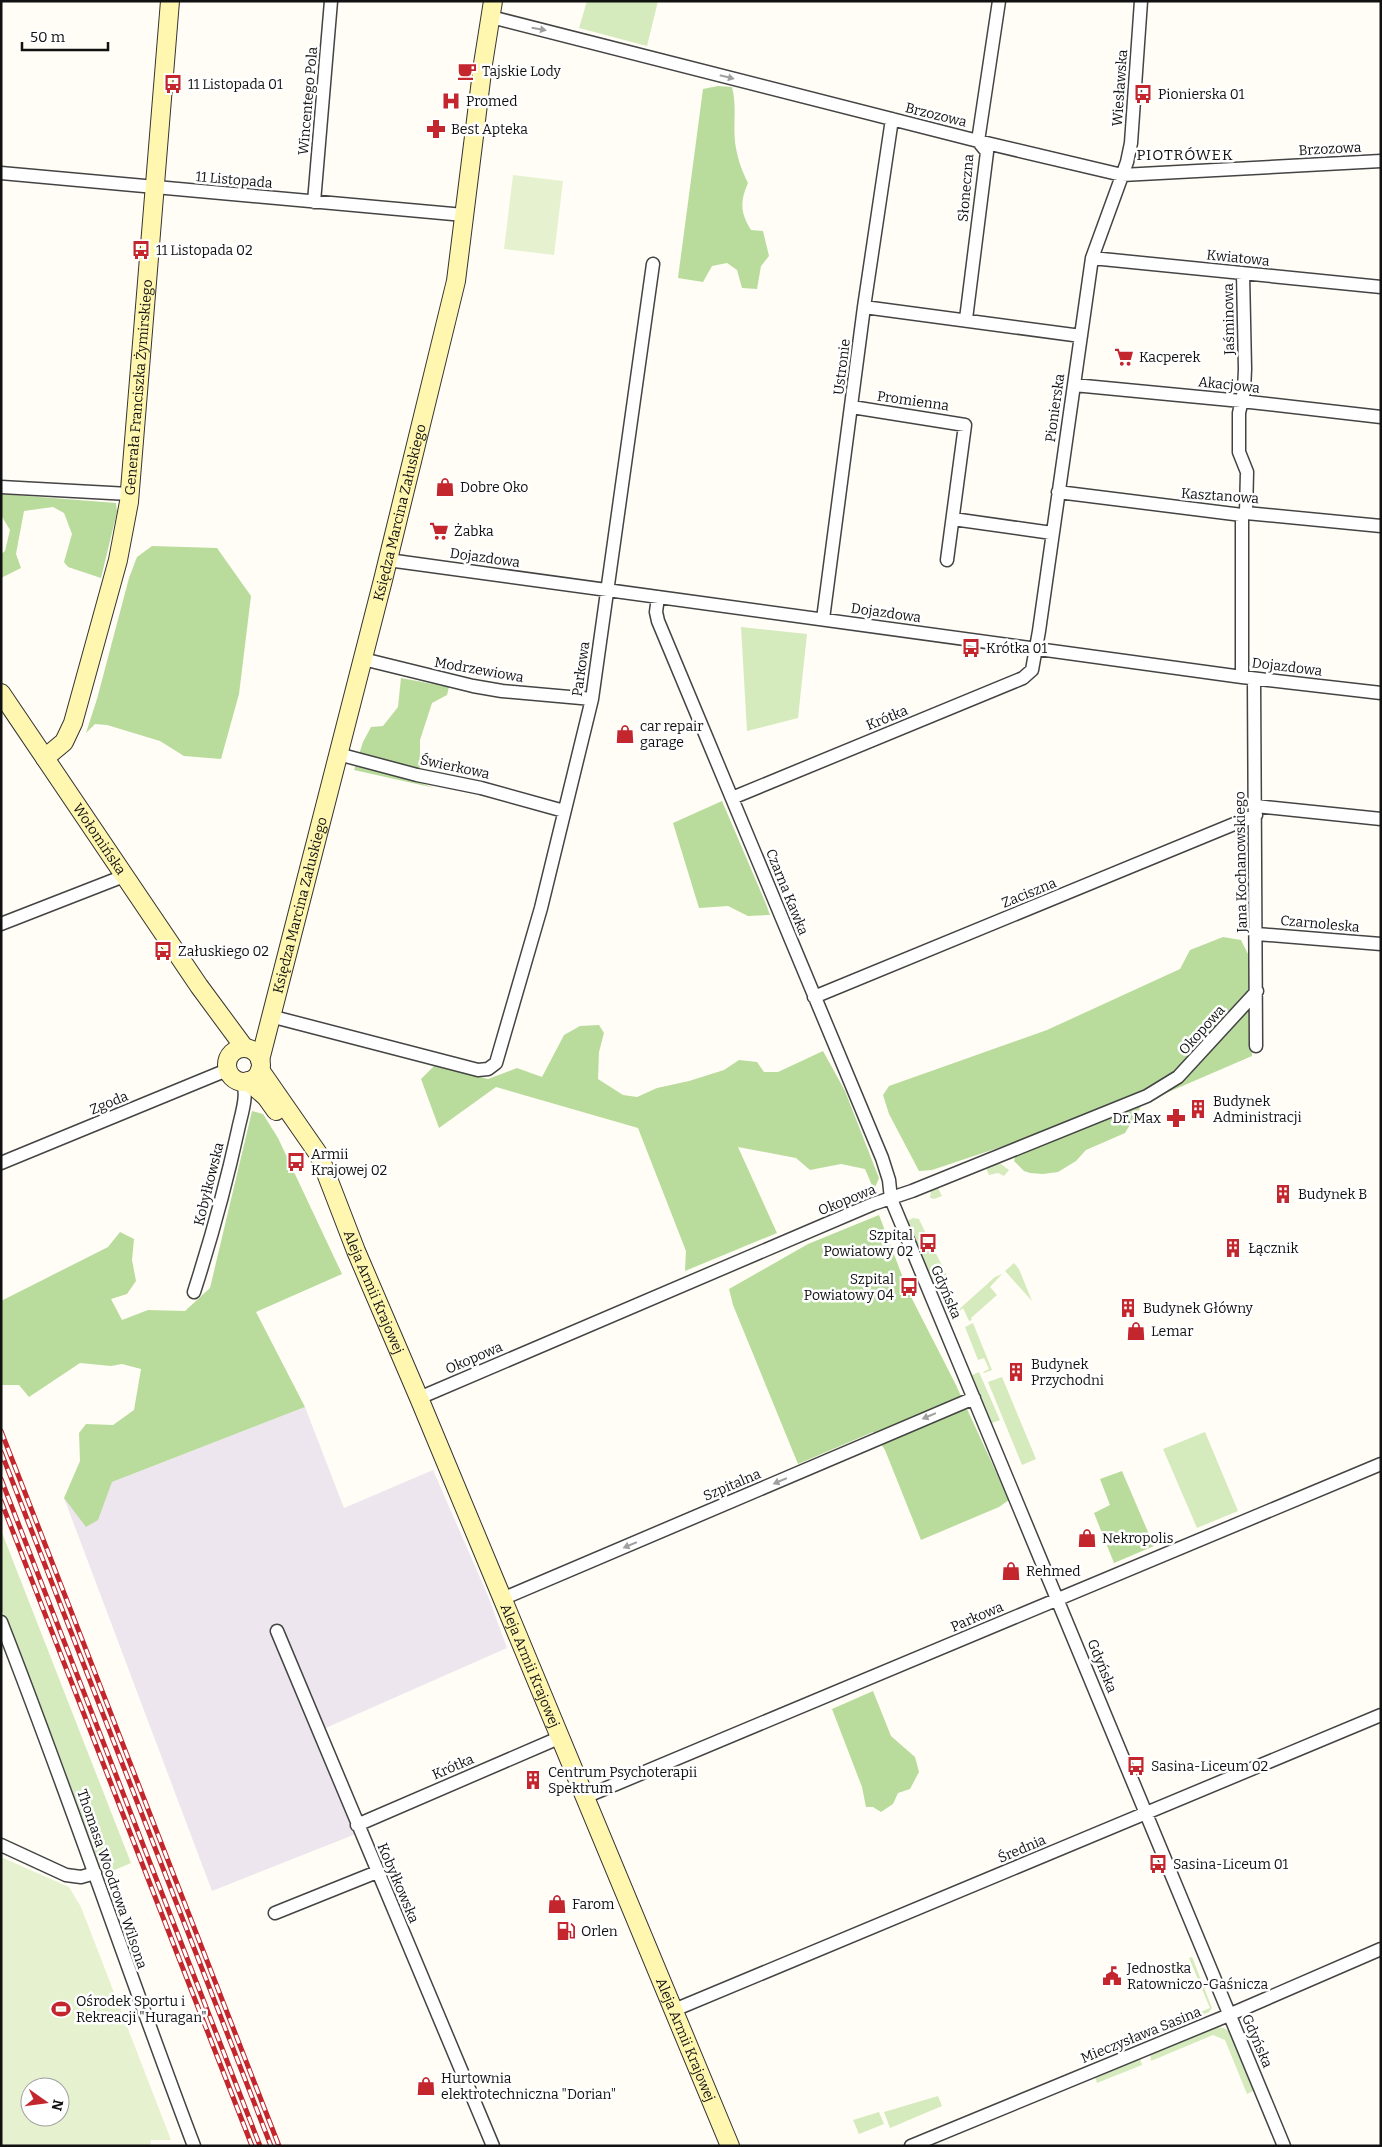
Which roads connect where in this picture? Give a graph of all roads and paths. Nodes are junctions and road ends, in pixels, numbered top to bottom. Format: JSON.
{"nodes":[{"id":1,"x":170,"y":1,"type":"edge"},
{"id":2,"x":331,"y":1,"type":"edge"},
{"id":3,"x":999,"y":1,"type":"edge"},
{"id":4,"x":1141,"y":1,"type":"edge"},
{"id":5,"x":492,"y":9,"type":"edge"},
{"id":6,"x":892,"y":119,"type":"junction"},
{"id":7,"x":978,"y":141,"type":"junction"},
{"id":8,"x":1381,"y":161,"type":"edge"},
{"id":9,"x":1,"y":173,"type":"edge"},
{"id":10,"x":1122,"y":175,"type":"junction"},
{"id":11,"x":156,"y":187,"type":"junction"},
{"id":12,"x":314,"y":202,"type":"junction"},
{"id":13,"x":464,"y":215,"type":"junction"},
{"id":14,"x":1092,"y":258,"type":"junction"},
{"id":15,"x":653,"y":264,"type":"dead end"},
{"id":16,"x":1243,"y":274,"type":"junction"},
{"id":17,"x":1381,"y":287,"type":"edge"},
{"id":18,"x":864,"y":307,"type":"junction"},
{"id":19,"x":966,"y":320,"type":"junction"},
{"id":20,"x":1081,"y":336,"type":"junction"},
{"id":21,"x":1074,"y":385,"type":"junction"},
{"id":22,"x":1241,"y":401,"type":"junction"},
{"id":23,"x":852,"y":407,"type":"junction"},
{"id":24,"x":1381,"y":417,"type":"edge"},
{"id":25,"x":1,"y":487,"type":"edge"},
{"id":26,"x":1058,"y":492,"type":"junction"},
{"id":27,"x":129,"y":494,"type":"junction"},
{"id":28,"x":1244,"y":514,"type":"junction"},
{"id":29,"x":953,"y":519,"type":"junction"},
{"id":30,"x":1381,"y":526,"type":"edge"},
{"id":31,"x":1052,"y":533,"type":"junction"},
{"id":32,"x":388,"y":560,"type":"junction"},
{"id":33,"x":948,"y":560,"type":"dead end"},
{"id":34,"x":607,"y":590,"type":"junction"},
{"id":35,"x":658,"y":597,"type":"junction"},
{"id":36,"x":823,"y":619,"type":"junction"},
{"id":37,"x":1036,"y":649,"type":"junction"},
{"id":38,"x":363,"y":659,"type":"junction"},
{"id":39,"x":1248,"y":678,"type":"junction"},
{"id":40,"x":1,"y":693,"type":"edge"},
{"id":41,"x":1381,"y":693,"type":"edge"},
{"id":42,"x":592,"y":699,"type":"junction"},
{"id":43,"x":338,"y":754,"type":"junction"},
{"id":44,"x":45,"y":758,"type":"junction"},
{"id":45,"x":732,"y":798,"type":"junction"},
{"id":46,"x":564,"y":811,"type":"junction"},
{"id":47,"x":1256,"y":811,"type":"junction"},
{"id":48,"x":1381,"y":819,"type":"edge"},
{"id":49,"x":124,"y":876,"type":"junction"},
{"id":50,"x":1,"y":924,"type":"edge"},
{"id":51,"x":1257,"y":934,"type":"junction"},
{"id":52,"x":1381,"y":944,"type":"edge"},
{"id":53,"x":1257,"y":991,"type":"junction"},
{"id":54,"x":814,"y":997,"type":"junction"},
{"id":55,"x":270,"y":1016,"type":"junction"},
{"id":56,"x":1256,"y":1046,"type":"dead end"},
{"id":57,"x":245,"y":1064,"type":"junction"},
{"id":58,"x":1,"y":1163,"type":"edge"},
{"id":59,"x":891,"y":1199,"type":"junction"},
{"id":60,"x":194,"y":1292,"type":"dead end"},
{"id":61,"x":419,"y":1398,"type":"junction"},
{"id":62,"x":974,"y":1398,"type":"junction"},
{"id":63,"x":1381,"y":1464,"type":"edge"},
{"id":64,"x":1058,"y":1598,"type":"junction"},
{"id":65,"x":502,"y":1599,"type":"junction"},
{"id":66,"x":1,"y":1622,"type":"edge"},
{"id":67,"x":278,"y":1631,"type":"dead end"},
{"id":68,"x":1381,"y":1715,"type":"edge"},
{"id":69,"x":561,"y":1737,"type":"junction"},
{"id":70,"x":585,"y":1797,"type":"junction"},
{"id":71,"x":1146,"y":1813,"type":"junction"},
{"id":72,"x":357,"y":1825,"type":"junction"},
{"id":73,"x":1,"y":1845,"type":"edge"},
{"id":74,"x":377,"y":1872,"type":"junction"},
{"id":75,"x":95,"y":1873,"type":"junction"},
{"id":76,"x":275,"y":1913,"type":"dead end"},
{"id":77,"x":1381,"y":1948,"type":"edge"},
{"id":78,"x":674,"y":2010,"type":"junction"},
{"id":79,"x":1230,"y":2014,"type":"junction"},
{"id":80,"x":194,"y":2146,"type":"edge"},
{"id":81,"x":492,"y":2146,"type":"edge"},
{"id":82,"x":730,"y":2146,"type":"edge"},
{"id":83,"x":911,"y":2146,"type":"edge"},
{"id":84,"x":1284,"y":2146,"type":"edge"}],
"edges":[{"from":1,"to":11,"type":"street","name":"Generała Franciszka Żymirskiego"},
{"from":2,"to":12,"type":"street","name":"Wincentego Pola"},
{"from":3,"to":7,"type":"street","name":"Słoneczna"},
{"from":4,"to":10,"type":"street","name":"Wiesławska"},
{"from":5,"to":6,"type":"street","name":"Brzozowa","one_way":true},
{"from":5,"to":13,"type":"street","name":"Księdza Marcina Załuskiego"},
{"from":6,"to":7,"type":"street","name":"Brzozowa"},
{"from":6,"to":18,"type":"street","name":"Ustronie"},
{"from":7,"to":10,"type":"street","name":"Brzozowa"},
{"from":7,"to":19,"type":"street","name":"Słoneczna"},
{"from":8,"to":10,"type":"street","name":"Brzozowa"},
{"from":9,"to":11,"type":"street","name":"11 Listopada"},
{"from":10,"to":14,"type":"street","name":"Pionierska"},
{"from":11,"to":12,"type":"street","name":"11 Listopada"},
{"from":11,"to":27,"type":"street","name":"Generała Franciszka Żymirskiego"},
{"from":12,"to":13,"type":"street","name":"11 Listopada"},
{"from":13,"to":32,"type":"street","name":"Księdza Marcina Załuskiego"},
{"from":14,"to":16,"type":"street","name":"Kwiatowa"},
{"from":14,"to":20,"type":"street","name":"Pionierska"},
{"from":15,"to":34,"type":"street","name":"Parkowa"},
{"from":16,"to":17,"type":"street","name":"Kwiatowa"},
{"from":16,"to":22,"type":"street","name":"Jaśminowa"},
{"from":18,"to":19,"type":"street"},
{"from":18,"to":23,"type":"street","name":"Ustronie"},
{"from":19,"to":20,"type":"street"},
{"from":20,"to":21,"type":"street","name":"Pionierska"},
{"from":21,"to":22,"type":"street","name":"Akacjowa"},
{"from":21,"to":26,"type":"street","name":"Pionierska"},
{"from":22,"to":24,"type":"street","name":"Akacjowa"},
{"from":22,"to":28,"type":"street","name":"Jaśminowa"},
{"from":23,"to":29,"type":"street","name":"Promienna"},
{"from":23,"to":36,"type":"street","name":"Ustronie"},
{"from":25,"to":27,"type":"street"},
{"from":26,"to":28,"type":"street","name":"Kasztanowa"},
{"from":26,"to":31,"type":"street","name":"Pionierska"},
{"from":27,"to":44,"type":"street","name":"Generała Franciszka Żymirskiego"},
{"from":28,"to":30,"type":"street","name":"Kasztanowa"},
{"from":28,"to":39,"type":"street","name":"Jaśminowa"},
{"from":29,"to":31,"type":"street"},
{"from":29,"to":33,"type":"street","name":"Promienna"},
{"from":31,"to":37,"type":"street","name":"Pionierska"},
{"from":32,"to":34,"type":"street","name":"Dojazdowa"},
{"from":32,"to":38,"type":"street","name":"Księdza Marcina Załuskiego"},
{"from":34,"to":35,"type":"street","name":"Dojazdowa"},
{"from":34,"to":42,"type":"street","name":"Parkowa"},
{"from":35,"to":36,"type":"street","name":"Dojazdowa"},
{"from":35,"to":45,"type":"street","name":"Czarna Kawka"},
{"from":36,"to":37,"type":"street","name":"Dojazdowa"},
{"from":37,"to":39,"type":"street","name":"Dojazdowa"},
{"from":37,"to":45,"type":"street","name":"Krótka"},
{"from":38,"to":42,"type":"street","name":"Modrzewiowa"},
{"from":38,"to":43,"type":"street","name":"Księdza Marcina Załuskiego"},
{"from":39,"to":41,"type":"street","name":"Dojazdowa"},
{"from":39,"to":47,"type":"street","name":"Jana Kochanowskiego"},
{"from":40,"to":44,"type":"street","name":"Wołomińska"},
{"from":42,"to":46,"type":"street","name":"Parkowa"},
{"from":43,"to":46,"type":"street","name":"Świerkowa"},
{"from":43,"to":55,"type":"street","name":"Księdza Marcina Załuskiego"},
{"from":44,"to":49,"type":"street","name":"Wołomińska"},
{"from":45,"to":54,"type":"street","name":"Czarna Kawka"},
{"from":46,"to":55,"type":"street","name":"Parkowa"},
{"from":47,"to":48,"type":"street","name":"Zaciszna"},
{"from":47,"to":51,"type":"street","name":"Jana Kochanowskiego"},
{"from":47,"to":54,"type":"street","name":"Zaciszna"},
{"from":49,"to":50,"type":"street"},
{"from":49,"to":57,"type":"street","name":"Wołomińska"},
{"from":51,"to":52,"type":"street","name":"Czarnoleska"},
{"from":51,"to":53,"type":"street","name":"Jana Kochanowskiego"},
{"from":53,"to":56,"type":"street","name":"Jana Kochanowskiego"},
{"from":53,"to":59,"type":"street","name":"Okopowa"},
{"from":54,"to":59,"type":"street","name":"Czarna Kawka"},
{"from":55,"to":57,"type":"street","name":"Księdza Marcina Załuskiego"},
{"from":57,"to":58,"type":"street","name":"Zgoda"},
{"from":57,"to":60,"type":"street","name":"Kobyłkowska"},
{"from":57,"to":61,"type":"street","name":"Aleja Armii Krajowej"},
{"from":59,"to":61,"type":"street","name":"Okopowa"},
{"from":59,"to":62,"type":"street","name":"Gdyńska"},
{"from":61,"to":65,"type":"street","name":"Aleja Armii Krajowej"},
{"from":62,"to":64,"type":"street","name":"Gdyńska"},
{"from":62,"to":65,"type":"street","name":"Szpitalna","one_way":true},
{"from":63,"to":64,"type":"street","name":"Parkowa"},
{"from":64,"to":70,"type":"street","name":"Parkowa"},
{"from":64,"to":71,"type":"street","name":"Gdyńska"},
{"from":65,"to":69,"type":"street","name":"Aleja Armii Krajowej"},
{"from":66,"to":75,"type":"street","name":"Thomasa Woodrowa Wilsona"},
{"from":67,"to":72,"type":"street","name":"Kobyłkowska"},
{"from":68,"to":71,"type":"street","name":"Średnia"},
{"from":69,"to":70,"type":"street","name":"Aleja Armii Krajowej"},
{"from":69,"to":72,"type":"street","name":"Krótka"},
{"from":70,"to":78,"type":"street","name":"Aleja Armii Krajowej"},
{"from":71,"to":78,"type":"street","name":"Średnia"},
{"from":71,"to":79,"type":"street","name":"Gdyńska"},
{"from":72,"to":74,"type":"street","name":"Kobyłkowska"},
{"from":73,"to":75,"type":"street"},
{"from":74,"to":76,"type":"street"},
{"from":74,"to":81,"type":"street","name":"Kobyłkowska"},
{"from":75,"to":80,"type":"street","name":"Thomasa Woodrowa Wilsona"},
{"from":77,"to":79,"type":"street","name":"Mieczysława Sasina"},
{"from":78,"to":82,"type":"street","name":"Aleja Armii Krajowej"},
{"from":79,"to":83,"type":"street","name":"Mieczysława Sasina"},
{"from":79,"to":84,"type":"street","name":"Gdyńska"}]}
